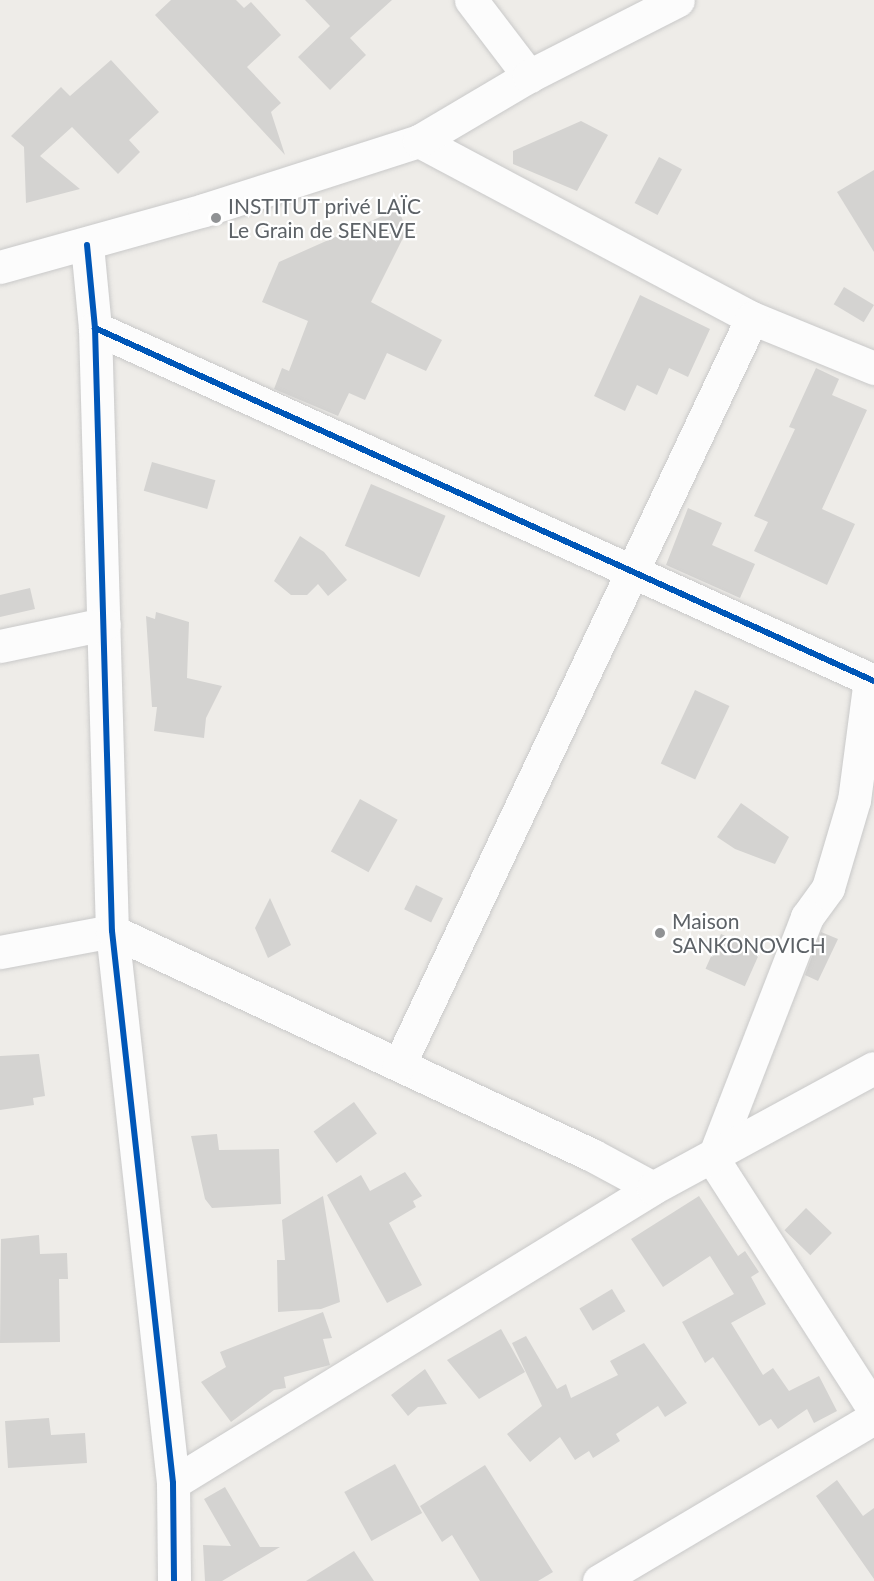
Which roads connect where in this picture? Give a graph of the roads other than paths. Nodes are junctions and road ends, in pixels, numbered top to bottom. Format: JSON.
{"nodes":[{"id":1,"x":471,"y":0,"type":"edge"},
{"id":2,"x":678,"y":0,"type":"edge"},
{"id":3,"x":530,"y":76,"type":"junction"},
{"id":4,"x":419,"y":141,"type":"junction"},
{"id":5,"x":87,"y":245,"type":"junction"},
{"id":6,"x":0,"y":267,"type":"edge"},
{"id":7,"x":752,"y":318,"type":"junction"},
{"id":8,"x":95,"y":328,"type":"junction"},
{"id":9,"x":874,"y":368,"type":"edge"},
{"id":10,"x":630,"y":569,"type":"junction"},
{"id":11,"x":104,"y":624,"type":"junction"},
{"id":12,"x":0,"y":646,"type":"edge"},
{"id":13,"x":872,"y":680,"type":"edge"},
{"id":14,"x":112,"y":931,"type":"junction"},
{"id":15,"x":0,"y":952,"type":"edge"},
{"id":16,"x":399,"y":1065,"type":"junction"},
{"id":17,"x":874,"y":1068,"type":"edge"},
{"id":18,"x":713,"y":1159,"type":"junction"},
{"id":19,"x":653,"y":1188,"type":"junction"},
{"id":20,"x":874,"y":1410,"type":"edge"},
{"id":21,"x":874,"y":1418,"type":"edge"},
{"id":22,"x":173,"y":1483,"type":"junction"},
{"id":23,"x":174,"y":1581,"type":"edge"},
{"id":24,"x":599,"y":1581,"type":"edge"}],
"edges":[{"from":1,"to":3,"type":"street"},
{"from":2,"to":3,"type":"street"},
{"from":3,"to":4,"type":"street"},
{"from":4,"to":5,"type":"street"},
{"from":4,"to":7,"type":"street"},
{"from":5,"to":6,"type":"street"},
{"from":5,"to":8,"type":"street"},
{"from":7,"to":9,"type":"street"},
{"from":7,"to":10,"type":"street"},
{"from":8,"to":10,"type":"street"},
{"from":8,"to":11,"type":"street"},
{"from":10,"to":13,"type":"street"},
{"from":10,"to":16,"type":"street"},
{"from":11,"to":12,"type":"street"},
{"from":11,"to":14,"type":"street"},
{"from":13,"to":18,"type":"street"},
{"from":14,"to":15,"type":"street"},
{"from":14,"to":16,"type":"street"},
{"from":14,"to":22,"type":"street"},
{"from":16,"to":19,"type":"street"},
{"from":17,"to":18,"type":"street"},
{"from":18,"to":19,"type":"street"},
{"from":18,"to":20,"type":"street"},
{"from":19,"to":22,"type":"street"},
{"from":21,"to":24,"type":"street"},
{"from":22,"to":23,"type":"street"}]}
